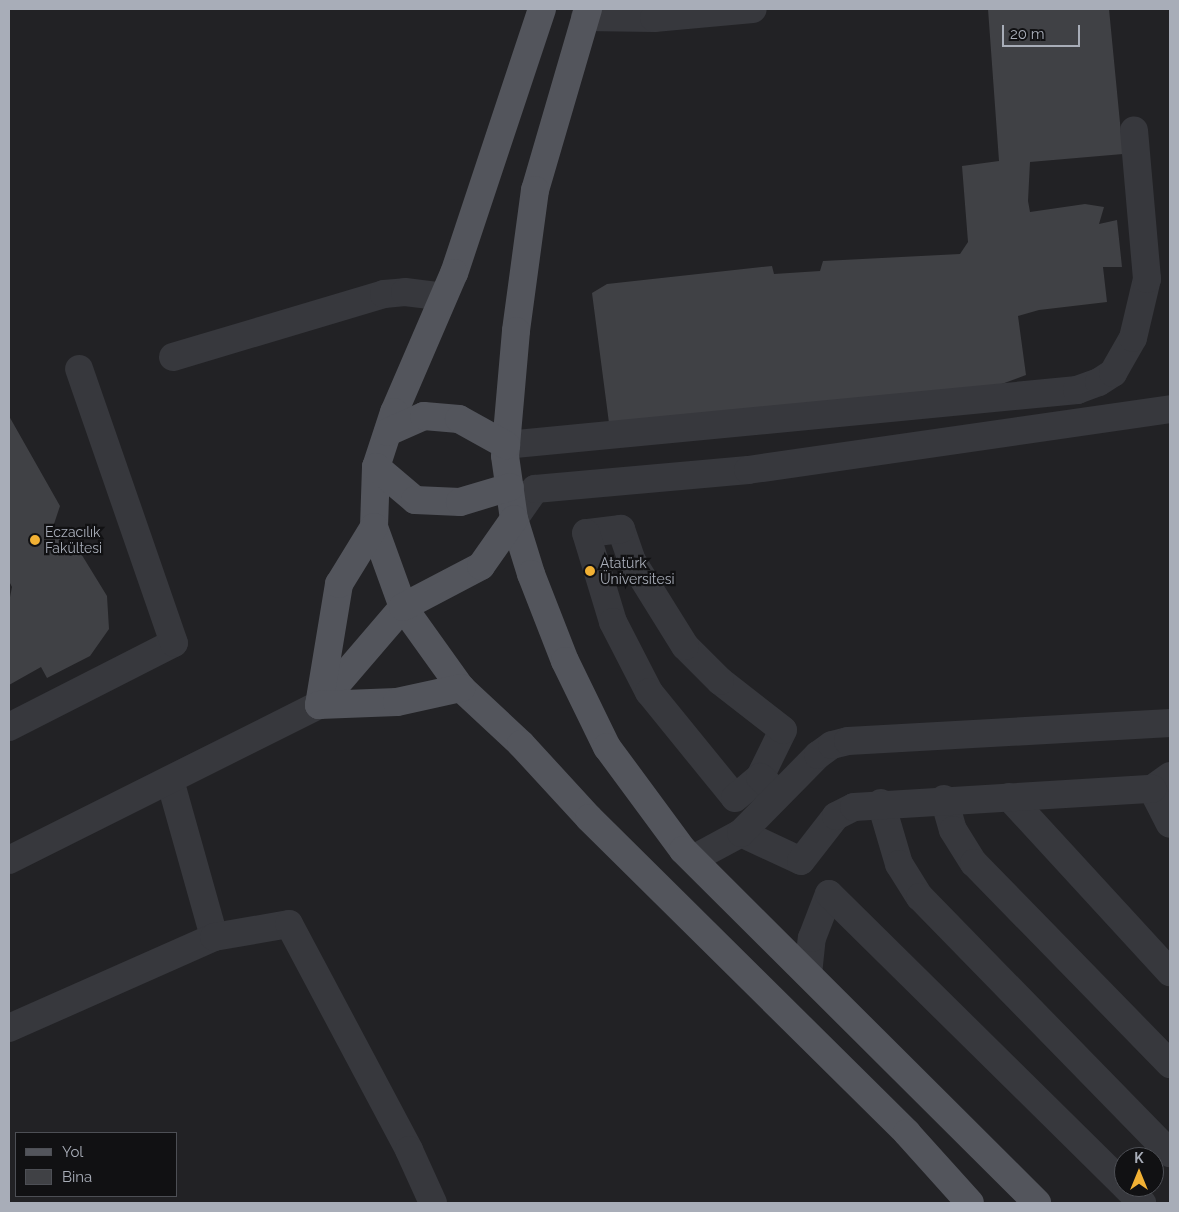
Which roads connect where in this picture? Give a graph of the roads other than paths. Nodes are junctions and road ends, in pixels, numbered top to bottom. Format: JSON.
{"nodes":[{"id":1,"x":542,"y":9,"type":"edge"},
{"id":2,"x":753,"y":9,"type":"edge"},
{"id":3,"x":587,"y":13,"type":"edge"},
{"id":4,"x":1134,"y":131,"type":"dead end"},
{"id":5,"x":443,"y":297,"type":"junction"},
{"id":6,"x":173,"y":357,"type":"dead end"},
{"id":7,"x":79,"y":369,"type":"dead end"},
{"id":8,"x":1170,"y":410,"type":"edge"},
{"id":9,"x":388,"y":432,"type":"junction"},
{"id":10,"x":506,"y":445,"type":"junction"},
{"id":11,"x":376,"y":467,"type":"junction"},
{"id":12,"x":522,"y":488,"type":"junction"},
{"id":13,"x":514,"y":519,"type":"junction"},
{"id":14,"x":374,"y":527,"type":"junction"},
{"id":15,"x":403,"y":607,"type":"junction"},
{"id":16,"x":460,"y":688,"type":"junction"},
{"id":17,"x":319,"y":705,"type":"junction"},
{"id":18,"x":1170,"y":723,"type":"edge"},
{"id":19,"x":9,"y":727,"type":"edge"},
{"id":20,"x":170,"y":780,"type":"junction"},
{"id":21,"x":1161,"y":783,"type":"edge"},
{"id":22,"x":769,"y":786,"type":"junction"},
{"id":23,"x":1009,"y":797,"type":"junction"},
{"id":24,"x":944,"y":799,"type":"junction"},
{"id":25,"x":881,"y":803,"type":"junction"},
{"id":26,"x":1170,"y":824,"type":"edge"},
{"id":27,"x":741,"y":833,"type":"junction"},
{"id":28,"x":693,"y":859,"type":"junction"},
{"id":29,"x":9,"y":860,"type":"edge"},
{"id":30,"x":801,"y":862,"type":"junction"},
{"id":31,"x":829,"y":894,"type":"junction"},
{"id":32,"x":214,"y":937,"type":"junction"},
{"id":33,"x":1170,"y":972,"type":"edge"},
{"id":34,"x":808,"y":974,"type":"junction"},
{"id":35,"x":9,"y":1028,"type":"edge"},
{"id":36,"x":1170,"y":1064,"type":"edge"},
{"id":37,"x":1170,"y":1153,"type":"edge"},
{"id":38,"x":1114,"y":1175,"type":"edge"},
{"id":39,"x":433,"y":1203,"type":"edge"},
{"id":40,"x":970,"y":1203,"type":"edge"},
{"id":41,"x":1037,"y":1203,"type":"edge"}],
"edges":[{"from":1,"to":5,"type":"main road"},
{"from":2,"to":3,"type":"street"},
{"from":3,"to":10,"type":"main road"},
{"from":4,"to":10,"type":"street"},
{"from":5,"to":6,"type":"street"},
{"from":5,"to":9,"type":"main road"},
{"from":7,"to":19,"type":"street"},
{"from":8,"to":12,"type":"street"},
{"from":9,"to":10,"type":"main road"},
{"from":9,"to":11,"type":"main road"},
{"from":10,"to":12,"type":"main road"},
{"from":11,"to":12,"type":"main road"},
{"from":11,"to":14,"type":"main road"},
{"from":12,"to":13,"type":"main road"},
{"from":13,"to":15,"type":"main road"},
{"from":13,"to":28,"type":"main road"},
{"from":14,"to":15,"type":"main road"},
{"from":14,"to":17,"type":"main road"},
{"from":15,"to":16,"type":"main road"},
{"from":15,"to":17,"type":"main road"},
{"from":16,"to":17,"type":"main road"},
{"from":16,"to":40,"type":"main road"},
{"from":17,"to":20,"type":"street"},
{"from":18,"to":22,"type":"street"},
{"from":20,"to":29,"type":"street"},
{"from":20,"to":32,"type":"street"},
{"from":21,"to":23,"type":"street"},
{"from":21,"to":26,"type":"street"},
{"from":22,"to":22,"type":"street"},
{"from":22,"to":27,"type":"street"},
{"from":23,"to":24,"type":"street"},
{"from":23,"to":33,"type":"street"},
{"from":24,"to":25,"type":"street"},
{"from":24,"to":36,"type":"street"},
{"from":25,"to":30,"type":"street"},
{"from":25,"to":37,"type":"street"},
{"from":27,"to":28,"type":"street"},
{"from":27,"to":30,"type":"street"},
{"from":28,"to":34,"type":"main road"},
{"from":30,"to":31,"type":"street"},
{"from":31,"to":34,"type":"street"},
{"from":31,"to":38,"type":"street"},
{"from":32,"to":35,"type":"street"},
{"from":32,"to":39,"type":"street"},
{"from":34,"to":41,"type":"main road"}]}
